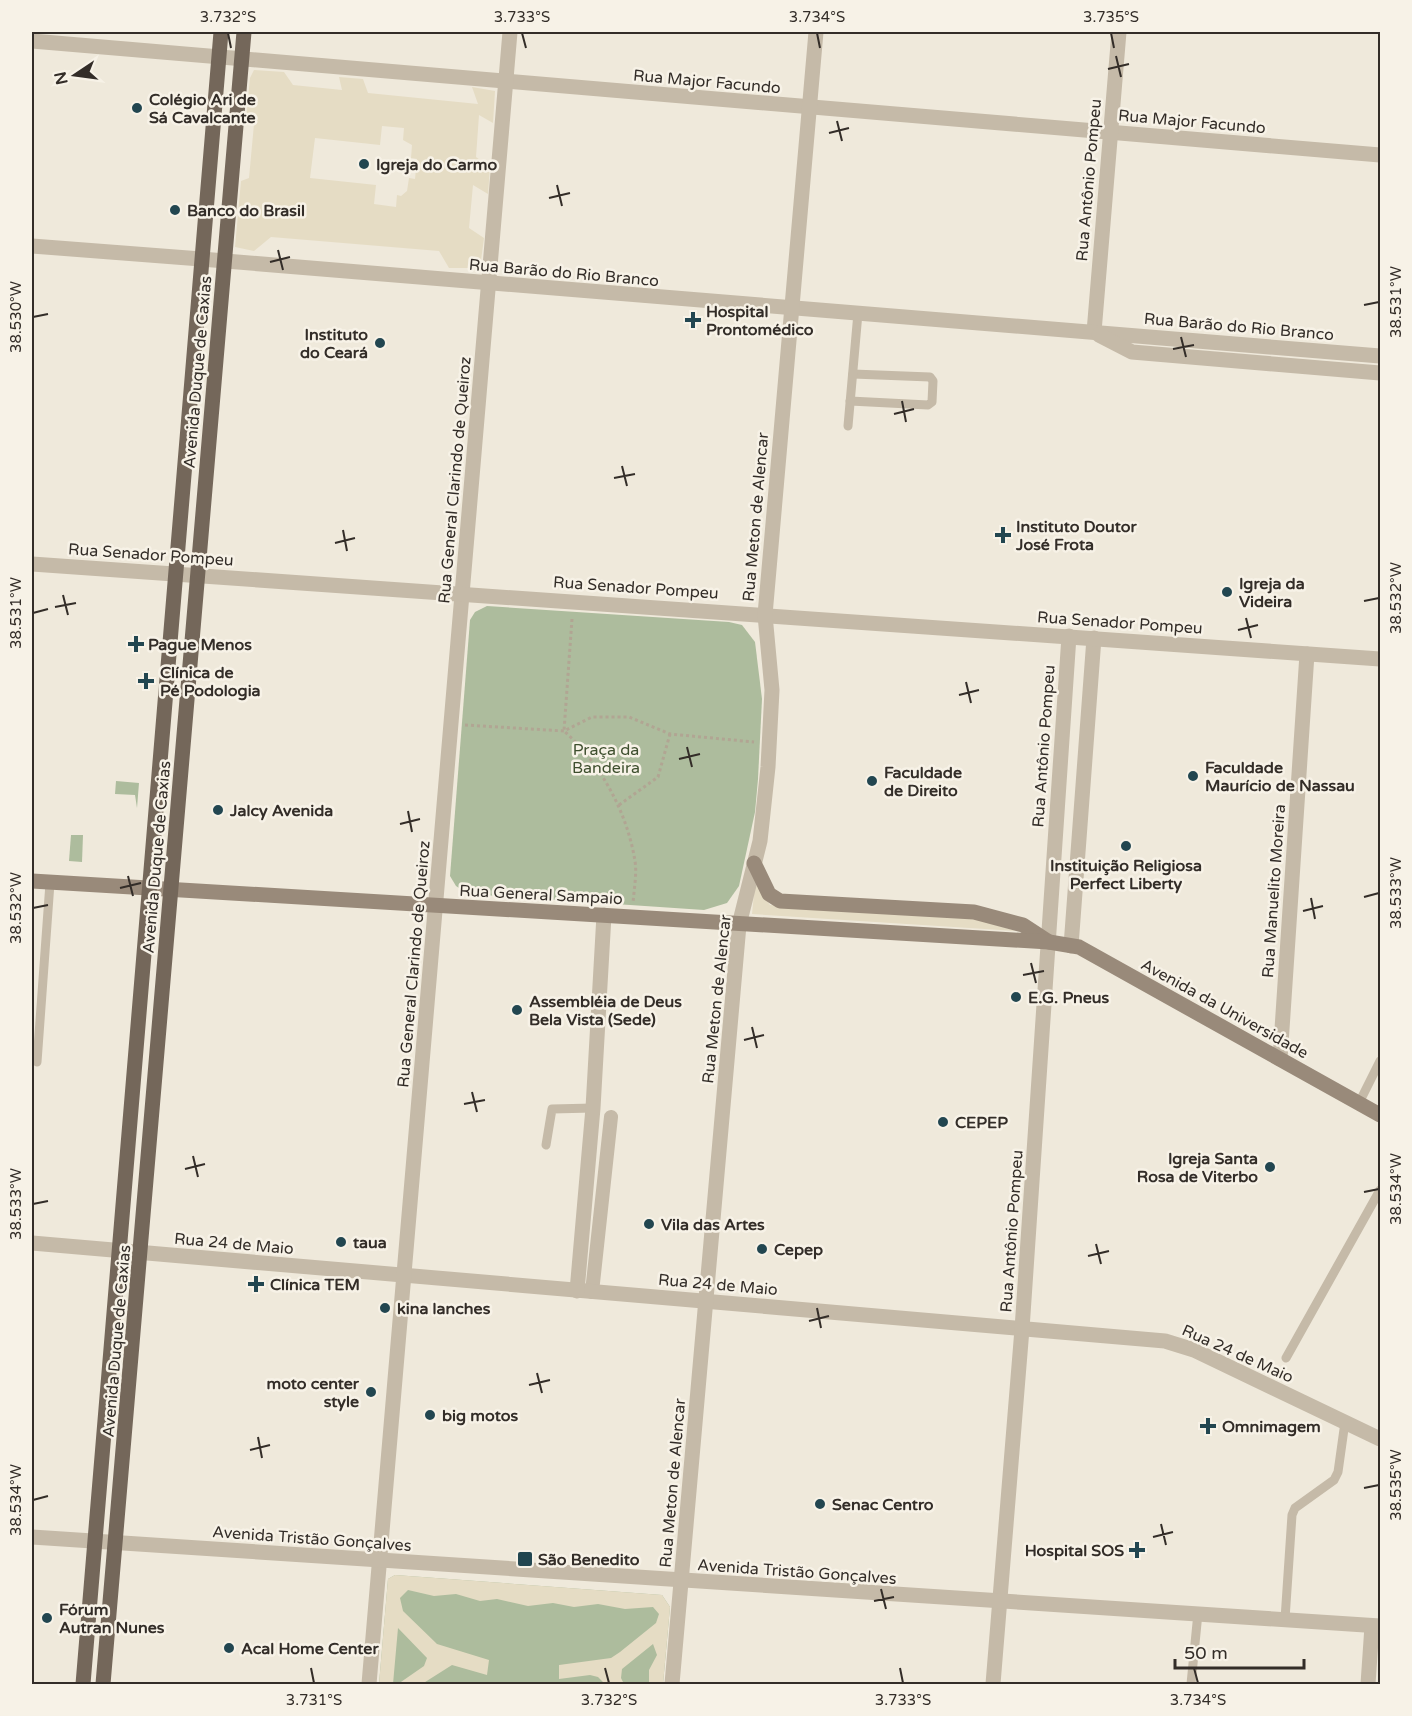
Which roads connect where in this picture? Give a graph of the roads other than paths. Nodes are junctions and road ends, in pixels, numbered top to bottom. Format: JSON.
{"nodes":[{"id":1,"x":221,"y":32,"type":"edge"},
{"id":2,"x":244,"y":32,"type":"edge"},
{"id":3,"x":510,"y":32,"type":"edge"},
{"id":4,"x":816,"y":32,"type":"edge"},
{"id":5,"x":1119,"y":32,"type":"edge"},
{"id":6,"x":32,"y":41,"type":"edge"},
{"id":7,"x":219,"y":56,"type":"junction"},
{"id":8,"x":242,"y":59,"type":"junction"},
{"id":9,"x":505,"y":82,"type":"junction"},
{"id":10,"x":810,"y":107,"type":"junction"},
{"id":11,"x":1110,"y":132,"type":"junction"},
{"id":12,"x":1380,"y":156,"type":"edge"},
{"id":13,"x":32,"y":246,"type":"edge"},
{"id":14,"x":201,"y":259,"type":"junction"},
{"id":15,"x":224,"y":261,"type":"junction"},
{"id":16,"x":489,"y":284,"type":"junction"},
{"id":17,"x":792,"y":308,"type":"junction"},
{"id":18,"x":858,"y":313,"type":"junction"},
{"id":19,"x":1094,"y":332,"type":"junction"},
{"id":20,"x":1380,"y":356,"type":"edge"},
{"id":21,"x":1380,"y":373,"type":"edge"},
{"id":22,"x":853,"y":374,"type":"junction"},
{"id":23,"x":850,"y":401,"type":"junction"},
{"id":24,"x":848,"y":426,"type":"dead end"},
{"id":25,"x":32,"y":564,"type":"edge"},
{"id":26,"x":174,"y":573,"type":"junction"},
{"id":27,"x":198,"y":575,"type":"junction"},
{"id":28,"x":462,"y":593,"type":"junction"},
{"id":29,"x":765,"y":615,"type":"junction"},
{"id":30,"x":1069,"y":636,"type":"junction"},
{"id":31,"x":1094,"y":638,"type":"junction"},
{"id":32,"x":1307,"y":654,"type":"junction"},
{"id":33,"x":1380,"y":659,"type":"edge"},
{"id":34,"x":754,"y":863,"type":"junction"},
{"id":35,"x":32,"y":881,"type":"edge"},
{"id":36,"x":50,"y":883,"type":"junction"},
{"id":37,"x":149,"y":889,"type":"junction"},
{"id":38,"x":172,"y":890,"type":"junction"},
{"id":39,"x":436,"y":907,"type":"junction"},
{"id":40,"x":604,"y":915,"type":"junction"},
{"id":41,"x":739,"y":925,"type":"junction"},
{"id":42,"x":1049,"y":942,"type":"junction"},
{"id":43,"x":1071,"y":946,"type":"junction"},
{"id":44,"x":1280,"y":1059,"type":"junction"},
{"id":45,"x":1380,"y":1061,"type":"edge"},
{"id":46,"x":37,"y":1062,"type":"dead end"},
{"id":47,"x":1359,"y":1102,"type":"junction"},
{"id":48,"x":593,"y":1108,"type":"junction"},
{"id":49,"x":1380,"y":1115,"type":"edge"},
{"id":50,"x":611,"y":1117,"type":"dead end"},
{"id":51,"x":546,"y":1145,"type":"dead end"},
{"id":52,"x":1380,"y":1190,"type":"edge"},
{"id":53,"x":32,"y":1243,"type":"edge"},
{"id":54,"x":119,"y":1252,"type":"junction"},
{"id":55,"x":141,"y":1254,"type":"junction"},
{"id":56,"x":405,"y":1275,"type":"junction"},
{"id":57,"x":584,"y":1292,"type":"junction"},
{"id":58,"x":706,"y":1301,"type":"junction"},
{"id":59,"x":1022,"y":1329,"type":"junction"},
{"id":60,"x":1286,"y":1358,"type":"dead end"},
{"id":61,"x":1345,"y":1422,"type":"junction"},
{"id":62,"x":1380,"y":1439,"type":"edge"},
{"id":63,"x":32,"y":1538,"type":"edge"},
{"id":64,"x":94,"y":1541,"type":"junction"},
{"id":65,"x":116,"y":1543,"type":"junction"},
{"id":66,"x":380,"y":1562,"type":"junction"},
{"id":67,"x":682,"y":1581,"type":"junction"},
{"id":68,"x":999,"y":1601,"type":"junction"},
{"id":69,"x":1198,"y":1613,"type":"junction"},
{"id":70,"x":1285,"y":1619,"type":"junction"},
{"id":71,"x":1376,"y":1626,"type":"edge"},
{"id":72,"x":83,"y":1684,"type":"edge"},
{"id":73,"x":103,"y":1684,"type":"edge"},
{"id":74,"x":369,"y":1684,"type":"edge"},
{"id":75,"x":672,"y":1684,"type":"edge"},
{"id":76,"x":993,"y":1684,"type":"edge"},
{"id":77,"x":1191,"y":1684,"type":"edge"},
{"id":78,"x":1368,"y":1684,"type":"edge"}],
"edges":[{"from":1,"to":7,"type":"main road","name":"Avenida Duque de Caxias"},
{"from":2,"to":8,"type":"main road","name":"Avenida Duque de Caxias"},
{"from":3,"to":9,"type":"street","name":"Rua General Clarindo de Queiroz"},
{"from":4,"to":10,"type":"street","name":"Rua Meton de Alencar"},
{"from":5,"to":11,"type":"street","name":"Rua Antônio Pompeu"},
{"from":6,"to":7,"type":"street","name":"Rua Major Facundo"},
{"from":7,"to":8,"type":"street","name":"Rua Major Facundo"},
{"from":7,"to":14,"type":"main road","name":"Avenida Duque de Caxias"},
{"from":8,"to":9,"type":"street","name":"Rua Major Facundo"},
{"from":8,"to":15,"type":"main road","name":"Avenida Duque de Caxias"},
{"from":9,"to":10,"type":"street","name":"Rua Major Facundo"},
{"from":9,"to":16,"type":"street","name":"Rua General Clarindo de Queiroz"},
{"from":10,"to":11,"type":"street","name":"Rua Major Facundo"},
{"from":10,"to":17,"type":"street","name":"Rua Meton de Alencar"},
{"from":11,"to":12,"type":"street","name":"Rua Major Facundo"},
{"from":11,"to":19,"type":"street","name":"Rua Antônio Pompeu"},
{"from":13,"to":14,"type":"street","name":"Rua Barão do Rio Branco"},
{"from":14,"to":15,"type":"street","name":"Rua Barão do Rio Branco"},
{"from":14,"to":26,"type":"main road","name":"Avenida Duque de Caxias"},
{"from":15,"to":16,"type":"street","name":"Rua Barão do Rio Branco"},
{"from":15,"to":27,"type":"main road","name":"Avenida Duque de Caxias"},
{"from":16,"to":17,"type":"street","name":"Rua Barão do Rio Branco"},
{"from":16,"to":28,"type":"street","name":"Rua General Clarindo de Queiroz"},
{"from":17,"to":18,"type":"street","name":"Rua Barão do Rio Branco"},
{"from":17,"to":29,"type":"street","name":"Rua Meton de Alencar"},
{"from":18,"to":19,"type":"street","name":"Rua Barão do Rio Branco"},
{"from":18,"to":22,"type":"lane"},
{"from":19,"to":20,"type":"street","name":"Rua Barão do Rio Branco"},
{"from":19,"to":21,"type":"street","name":"Rua Barão do Rio Branco"},
{"from":22,"to":23,"type":"lane"},
{"from":22,"to":23,"type":"lane"},
{"from":23,"to":24,"type":"lane"},
{"from":25,"to":26,"type":"street","name":"Rua Senador Pompeu"},
{"from":26,"to":27,"type":"street","name":"Rua Senador Pompeu"},
{"from":26,"to":37,"type":"main road","name":"Avenida Duque de Caxias"},
{"from":27,"to":28,"type":"street","name":"Rua Senador Pompeu"},
{"from":27,"to":38,"type":"main road","name":"Avenida Duque de Caxias"},
{"from":28,"to":29,"type":"street","name":"Rua Senador Pompeu"},
{"from":28,"to":39,"type":"street","name":"Rua General Clarindo de Queiroz"},
{"from":29,"to":30,"type":"street","name":"Rua Senador Pompeu"},
{"from":29,"to":34,"type":"street","name":"Rua Meton de Alencar"},
{"from":30,"to":31,"type":"street","name":"Rua Senador Pompeu"},
{"from":30,"to":42,"type":"street","name":"Rua Antônio Pompeu"},
{"from":31,"to":32,"type":"street","name":"Rua Senador Pompeu"},
{"from":31,"to":43,"type":"street"},
{"from":32,"to":33,"type":"street","name":"Rua Senador Pompeu"},
{"from":32,"to":44,"type":"street","name":"Rua Manuelito Moreira"},
{"from":34,"to":41,"type":"street","name":"Rua Meton de Alencar"},
{"from":34,"to":42,"type":"main road"},
{"from":35,"to":36,"type":"main road","name":"Rua General Sampaio"},
{"from":36,"to":37,"type":"main road","name":"Rua General Sampaio"},
{"from":36,"to":46,"type":"lane"},
{"from":37,"to":38,"type":"main road","name":"Rua General Sampaio"},
{"from":37,"to":54,"type":"main road","name":"Avenida Duque de Caxias"},
{"from":38,"to":39,"type":"main road","name":"Rua General Sampaio"},
{"from":38,"to":55,"type":"main road","name":"Avenida Duque de Caxias"},
{"from":39,"to":40,"type":"main road","name":"Rua General Sampaio"},
{"from":39,"to":56,"type":"street","name":"Rua General Clarindo de Queiroz"},
{"from":40,"to":41,"type":"main road","name":"Rua General Sampaio"},
{"from":40,"to":48,"type":"street"},
{"from":41,"to":42,"type":"main road","name":"Rua General Sampaio"},
{"from":41,"to":58,"type":"street","name":"Rua Meton de Alencar"},
{"from":42,"to":43,"type":"main road","name":"Avenida da Universidade"},
{"from":42,"to":59,"type":"street","name":"Rua Antônio Pompeu"},
{"from":43,"to":44,"type":"main road","name":"Avenida da Universidade"},
{"from":44,"to":47,"type":"main road","name":"Avenida da Universidade"},
{"from":45,"to":47,"type":"lane"},
{"from":47,"to":49,"type":"main road","name":"Avenida da Universidade"},
{"from":48,"to":51,"type":"lane"},
{"from":48,"to":57,"type":"street"},
{"from":50,"to":57,"type":"street"},
{"from":52,"to":60,"type":"lane"},
{"from":53,"to":54,"type":"street","name":"Rua 24 de Maio"},
{"from":54,"to":55,"type":"street","name":"Rua 24 de Maio"},
{"from":54,"to":64,"type":"main road","name":"Avenida Duque de Caxias"},
{"from":55,"to":56,"type":"street","name":"Rua 24 de Maio"},
{"from":55,"to":65,"type":"main road","name":"Avenida Duque de Caxias"},
{"from":56,"to":57,"type":"street","name":"Rua 24 de Maio"},
{"from":56,"to":66,"type":"street","name":"Rua General Clarindo de Queiroz"},
{"from":57,"to":58,"type":"street","name":"Rua 24 de Maio"},
{"from":58,"to":59,"type":"street","name":"Rua 24 de Maio"},
{"from":58,"to":67,"type":"street","name":"Rua Meton de Alencar"},
{"from":59,"to":61,"type":"street","name":"Rua 24 de Maio"},
{"from":59,"to":68,"type":"street","name":"Rua Antônio Pompeu"},
{"from":61,"to":62,"type":"street","name":"Rua 24 de Maio"},
{"from":61,"to":70,"type":"lane"},
{"from":63,"to":64,"type":"street","name":"Avenida Tristão Gonçalves"},
{"from":64,"to":65,"type":"street","name":"Avenida Tristão Gonçalves"},
{"from":64,"to":72,"type":"main road","name":"Avenida Duque de Caxias"},
{"from":65,"to":66,"type":"street","name":"Avenida Tristão Gonçalves"},
{"from":65,"to":73,"type":"main road","name":"Avenida Duque de Caxias"},
{"from":66,"to":67,"type":"street","name":"Avenida Tristão Gonçalves"},
{"from":66,"to":74,"type":"street","name":"Rua General Clarindo de Queiroz"},
{"from":67,"to":68,"type":"street","name":"Avenida Tristão Gonçalves"},
{"from":67,"to":75,"type":"street","name":"Rua Meton de Alencar"},
{"from":68,"to":69,"type":"street","name":"Avenida Tristão Gonçalves"},
{"from":68,"to":76,"type":"street","name":"Rua Antônio Pompeu"},
{"from":69,"to":70,"type":"street","name":"Avenida Tristão Gonçalves"},
{"from":69,"to":77,"type":"lane"},
{"from":70,"to":71,"type":"street","name":"Avenida Tristão Gonçalves"},
{"from":71,"to":78,"type":"street"}]}
